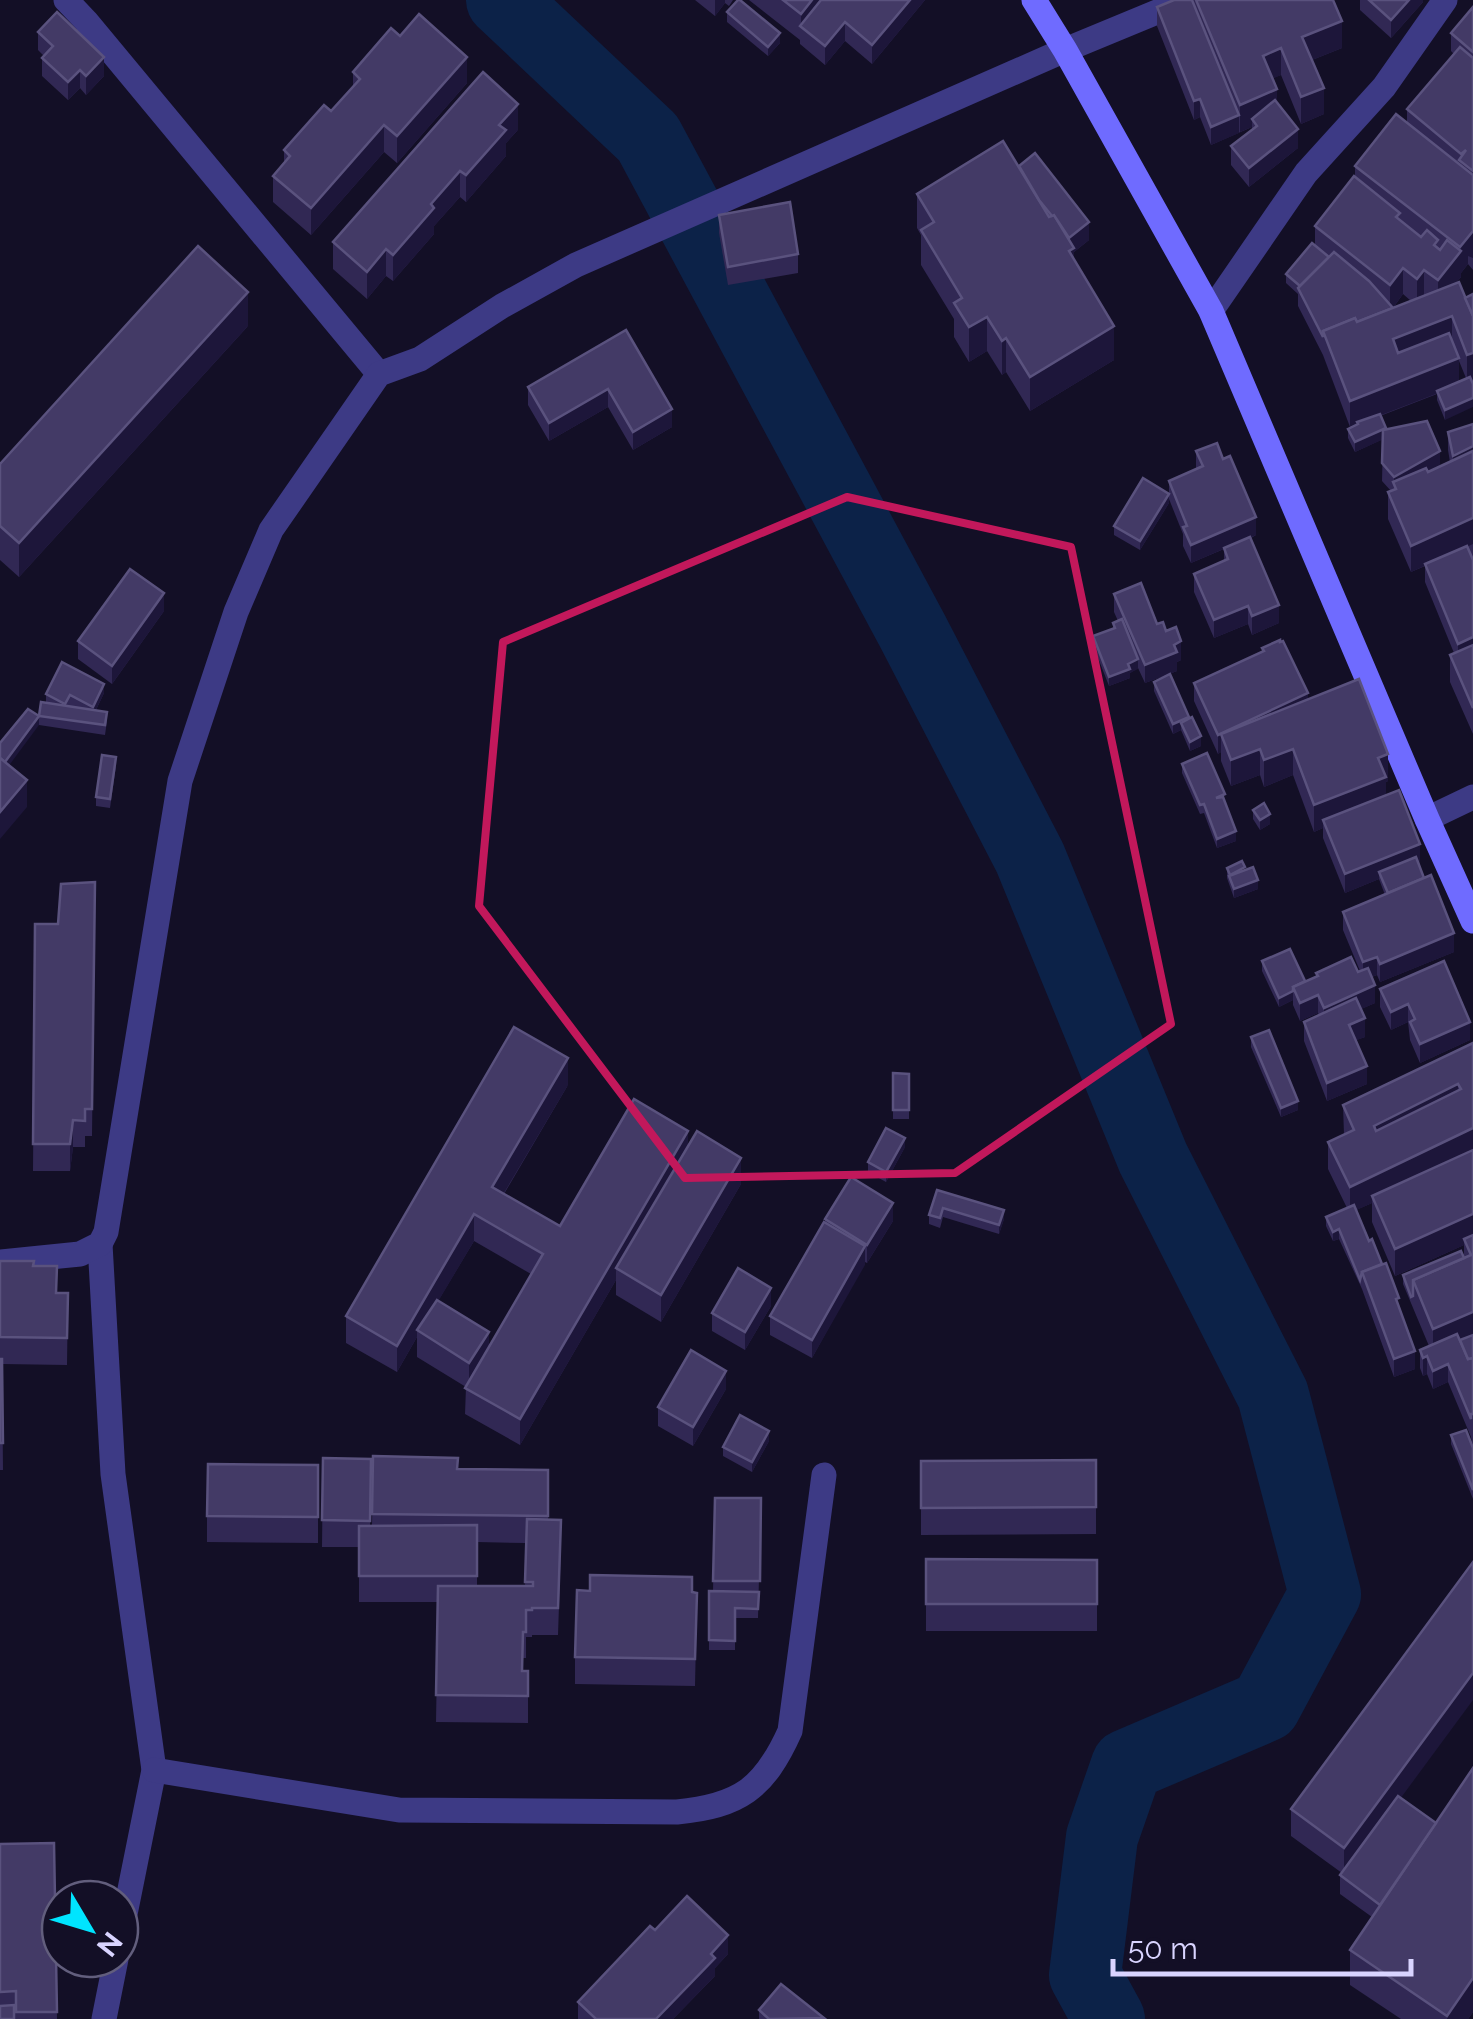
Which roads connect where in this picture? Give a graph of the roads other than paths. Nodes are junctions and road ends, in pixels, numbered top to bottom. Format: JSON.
{"nodes":[{"id":1,"x":66,"y":0,"type":"edge"},
{"id":2,"x":1034,"y":0,"type":"edge"},
{"id":3,"x":1186,"y":0,"type":"edge"},
{"id":4,"x":1444,"y":0,"type":"edge"},
{"id":5,"x":1066,"y":50,"type":"junction"},
{"id":6,"x":1211,"y":311,"type":"junction"},
{"id":7,"x":379,"y":374,"type":"junction"},
{"id":8,"x":1473,"y":797,"type":"edge"},
{"id":9,"x":1427,"y":819,"type":"junction"},
{"id":10,"x":1473,"y":921,"type":"edge"},
{"id":11,"x":100,"y":1244,"type":"junction"},
{"id":12,"x":0,"y":1262,"type":"edge"},
{"id":13,"x":824,"y":1475,"type":"dead end"},
{"id":14,"x":154,"y":1770,"type":"junction"},
{"id":15,"x":132,"y":1879,"type":"edge"},
{"id":16,"x":112,"y":1979,"type":"edge"},
{"id":17,"x":104,"y":2019,"type":"edge"}],
"edges":[{"from":1,"to":7,"type":"street"},
{"from":2,"to":5,"type":"street"},
{"from":3,"to":5,"type":"street"},
{"from":4,"to":6,"type":"street"},
{"from":5,"to":6,"type":"street"},
{"from":5,"to":7,"type":"street"},
{"from":6,"to":9,"type":"street"},
{"from":7,"to":11,"type":"street"},
{"from":8,"to":9,"type":"street"},
{"from":9,"to":10,"type":"street"},
{"from":11,"to":12,"type":"street"},
{"from":11,"to":14,"type":"street"},
{"from":13,"to":14,"type":"street"},
{"from":14,"to":15,"type":"street"},
{"from":16,"to":17,"type":"street"}]}
